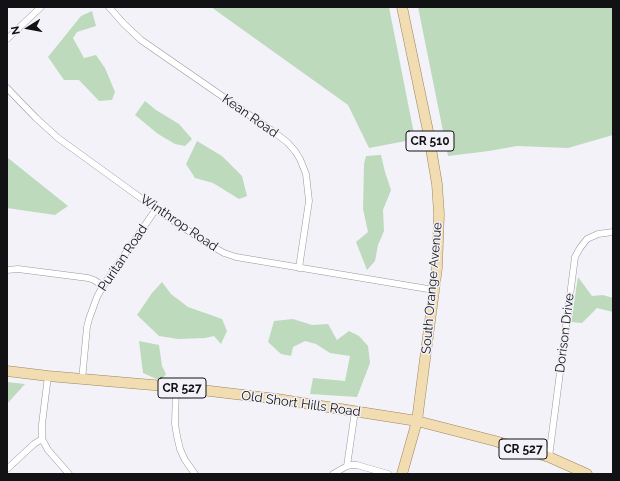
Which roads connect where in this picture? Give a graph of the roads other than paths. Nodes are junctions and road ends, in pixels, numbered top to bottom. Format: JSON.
{"nodes":[{"id":1,"x":41,"y":7,"type":"edge"},
{"id":2,"x":109,"y":7,"type":"edge"},
{"id":3,"x":402,"y":7,"type":"edge"},
{"id":4,"x":7,"y":39,"type":"edge"},
{"id":5,"x":7,"y":88,"type":"edge"},
{"id":6,"x":156,"y":209,"type":"junction"},
{"id":7,"x":613,"y":232,"type":"edge"},
{"id":8,"x":299,"y":268,"type":"junction"},
{"id":9,"x":7,"y":270,"type":"edge"},
{"id":10,"x":102,"y":286,"type":"junction"},
{"id":11,"x":434,"y":290,"type":"junction"},
{"id":12,"x":7,"y":371,"type":"edge"},
{"id":13,"x":48,"y":376,"type":"junction"},
{"id":14,"x":82,"y":380,"type":"junction"},
{"id":15,"x":176,"y":387,"type":"junction"},
{"id":16,"x":355,"y":411,"type":"junction"},
{"id":17,"x":417,"y":421,"type":"junction"},
{"id":18,"x":42,"y":439,"type":"junction"},
{"id":19,"x":549,"y":457,"type":"junction"},
{"id":20,"x":347,"y":466,"type":"junction"},
{"id":21,"x":7,"y":469,"type":"edge"},
{"id":22,"x":69,"y":474,"type":"edge"},
{"id":23,"x":195,"y":474,"type":"edge"},
{"id":24,"x":333,"y":474,"type":"edge"},
{"id":25,"x":388,"y":474,"type":"edge"},
{"id":26,"x":402,"y":474,"type":"edge"},
{"id":27,"x":587,"y":474,"type":"edge"}],
"edges":[{"from":1,"to":4,"type":"street"},
{"from":2,"to":8,"type":"street","name":"Kean Road"},
{"from":3,"to":11,"type":"main road","name":"South Orange Avenue","number":"CR 510"},
{"from":5,"to":6,"type":"street","name":"Winthrop Road"},
{"from":6,"to":8,"type":"street","name":"Winthrop Road"},
{"from":6,"to":10,"type":"street","name":"Puritan Road"},
{"from":7,"to":19,"type":"street","name":"Dorison Drive"},
{"from":8,"to":11,"type":"street","name":"Winthrop Road"},
{"from":9,"to":10,"type":"street"},
{"from":10,"to":14,"type":"street","name":"Puritan Road"},
{"from":11,"to":17,"type":"main road","name":"South Orange Avenue","number":"CR 510"},
{"from":12,"to":13,"type":"main road","name":"Old Short Hills Road","number":"CR 527"},
{"from":13,"to":14,"type":"main road","name":"Old Short Hills Road","number":"CR 527"},
{"from":13,"to":18,"type":"street"},
{"from":14,"to":15,"type":"main road","name":"Old Short Hills Road","number":"CR 527"},
{"from":15,"to":16,"type":"main road","name":"Old Short Hills Road","number":"CR 527"},
{"from":15,"to":23,"type":"street"},
{"from":16,"to":17,"type":"main road","name":"Old Short Hills Road","number":"CR 527"},
{"from":16,"to":20,"type":"street"},
{"from":17,"to":19,"type":"main road","name":"Old Short Hills Road","number":"CR 527"},
{"from":17,"to":26,"type":"main road","name":"South Orange Avenue","number":"CR 510"},
{"from":18,"to":21,"type":"street"},
{"from":18,"to":22,"type":"street"},
{"from":19,"to":27,"type":"main road","name":"Old Short Hills Road","number":"CR 527"},
{"from":20,"to":24,"type":"street"},
{"from":20,"to":25,"type":"street"}]}
